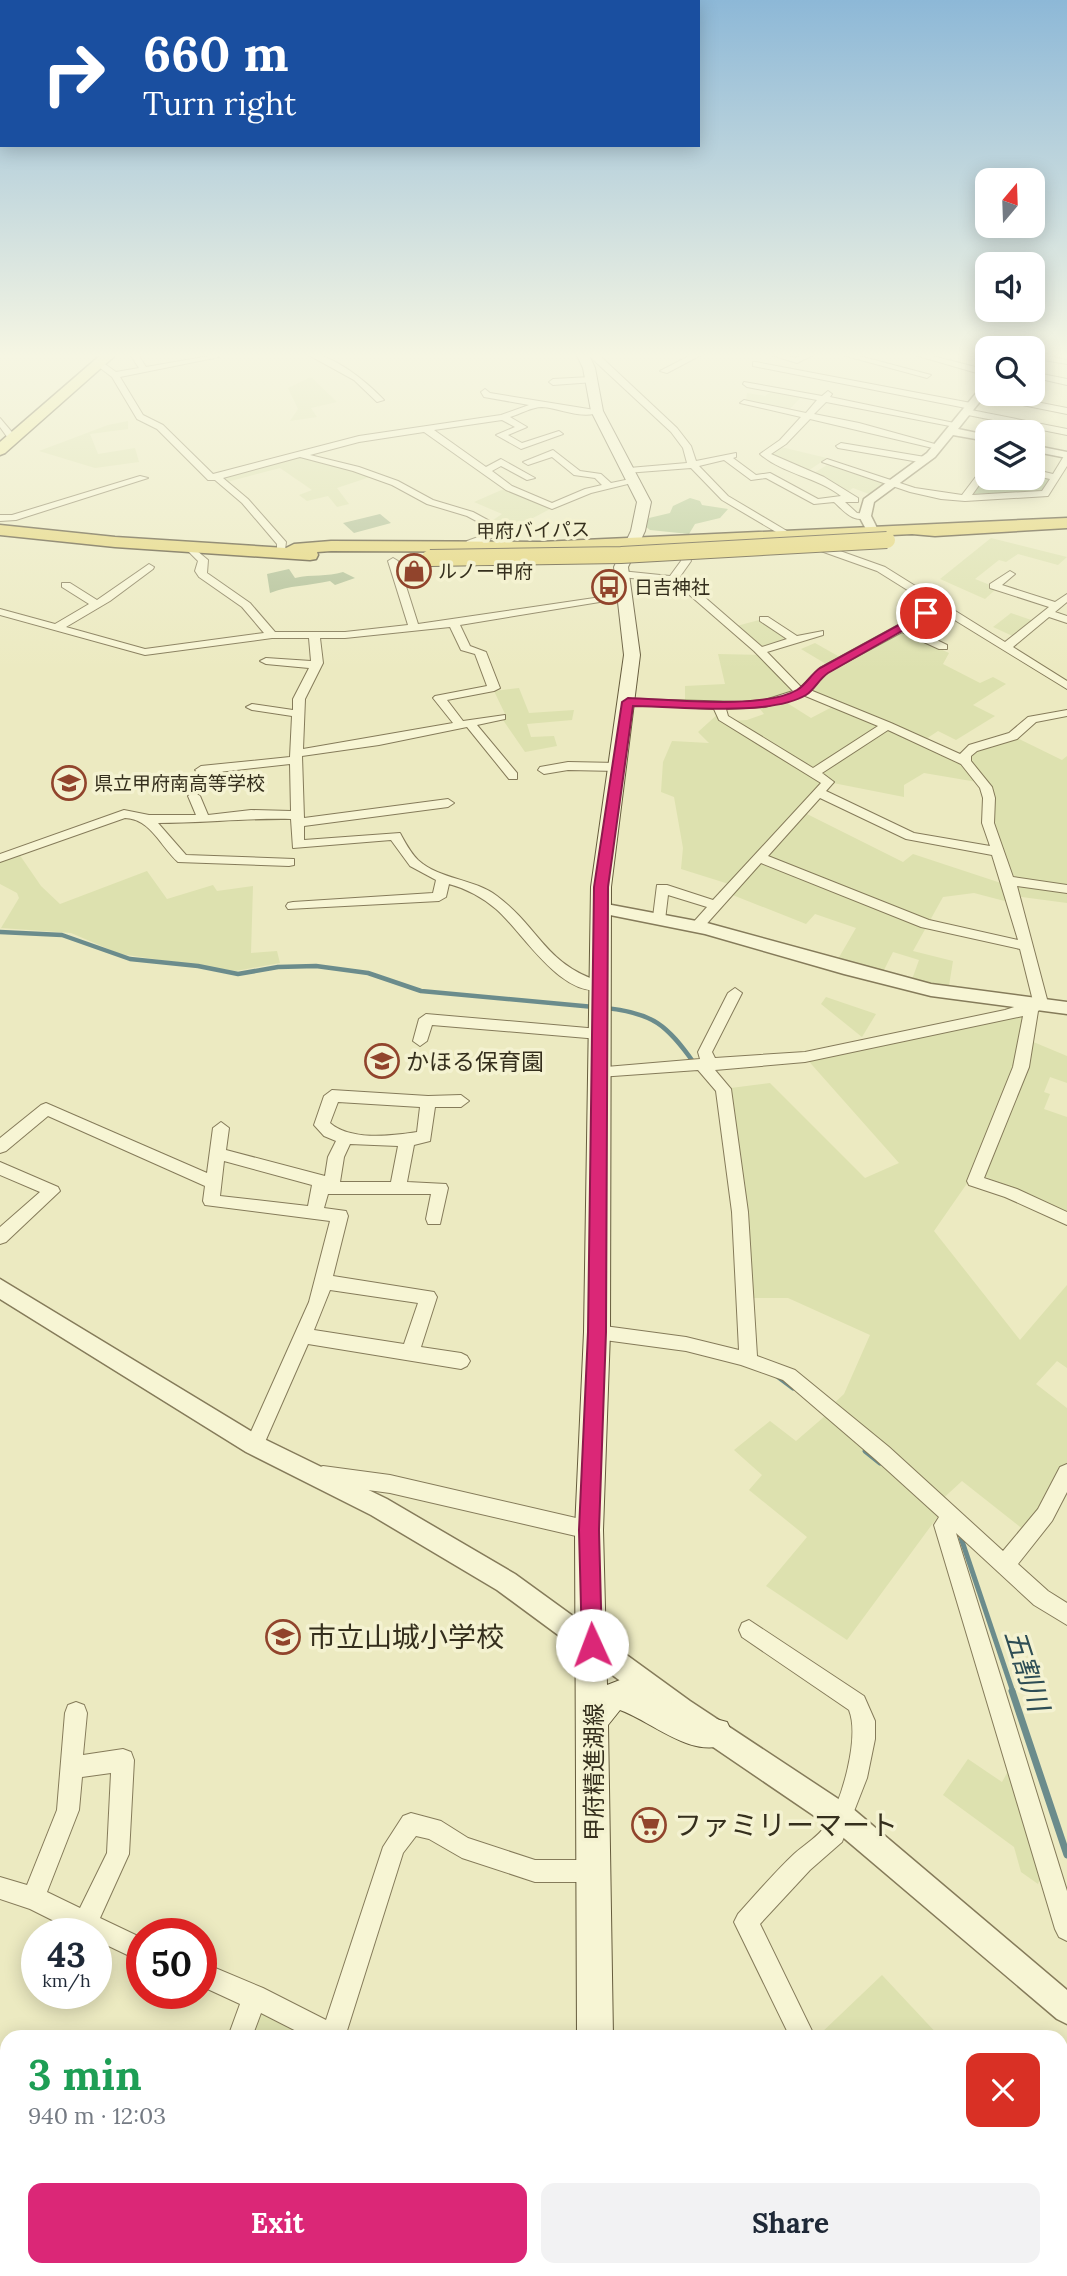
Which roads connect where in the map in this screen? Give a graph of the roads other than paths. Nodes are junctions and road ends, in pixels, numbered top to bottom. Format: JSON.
{"nodes":[{"id":1,"x":192,"y":459,"type":"edge"},
{"id":2,"x":278,"y":459,"type":"edge"},
{"id":3,"x":318,"y":459,"type":"edge"},
{"id":4,"x":467,"y":459,"type":"edge"},
{"id":5,"x":536,"y":459,"type":"edge"},
{"id":6,"x":560,"y":459,"type":"edge"},
{"id":7,"x":623,"y":459,"type":"edge"},
{"id":8,"x":691,"y":459,"type":"edge"},
{"id":9,"x":716,"y":459,"type":"edge"},
{"id":10,"x":733,"y":459,"type":"edge"},
{"id":11,"x":773,"y":459,"type":"edge"},
{"id":12,"x":830,"y":459,"type":"edge"},
{"id":13,"x":920,"y":459,"type":"edge"},
{"id":14,"x":1065,"y":459,"type":"edge"},
{"id":15,"x":925,"y":460,"type":"joint"},
{"id":16,"x":528,"y":462,"type":"dead end"},
{"id":17,"x":827,"y":463,"type":"junction"},
{"id":18,"x":693,"y":465,"type":"junction"},
{"id":19,"x":484,"y":472,"type":"junction"},
{"id":20,"x":808,"y":474,"type":"junction"},
{"id":21,"x":1045,"y":475,"type":"edge"},
{"id":22,"x":216,"y":476,"type":"junction"},
{"id":23,"x":632,"y":476,"type":"junction"},
{"id":24,"x":1056,"y":477,"type":"junction"},
{"id":25,"x":143,"y":478,"type":"dead end"},
{"id":26,"x":530,"y":478,"type":"dead end"},
{"id":27,"x":891,"y":483,"type":"junction"},
{"id":28,"x":975,"y":484,"type":"edge"},
{"id":29,"x":608,"y":486,"type":"junction"},
{"id":30,"x":965,"y":498,"type":"junction"},
{"id":31,"x":836,"y":499,"type":"junction"},
{"id":32,"x":851,"y":500,"type":"junction"},
{"id":33,"x":868,"y":501,"type":"junction"},
{"id":34,"x":0,"y":518,"type":"edge"},
{"id":35,"x":1067,"y":523,"type":"edge"},
{"id":36,"x":0,"y":524,"type":"edge"},
{"id":37,"x":1067,"y":529,"type":"edge"},
{"id":38,"x":0,"y":530,"type":"edge"},
{"id":39,"x":877,"y":530,"type":"junction"},
{"id":40,"x":951,"y":533,"type":"junction"},
{"id":41,"x":788,"y":536,"type":"junction"},
{"id":42,"x":190,"y":548,"type":"junction"},
{"id":43,"x":468,"y":548,"type":"junction"},
{"id":44,"x":822,"y":548,"type":"junction"},
{"id":45,"x":293,"y":551,"type":"junction"},
{"id":46,"x":684,"y":556,"type":"junction"},
{"id":47,"x":394,"y":561,"type":"junction"},
{"id":48,"x":149,"y":567,"type":"dead end"},
{"id":49,"x":625,"y":568,"type":"junction"},
{"id":50,"x":1010,"y":574,"type":"dead end"},
{"id":51,"x":673,"y":579,"type":"junction"},
{"id":52,"x":66,"y":585,"type":"dead end"},
{"id":53,"x":1067,"y":597,"type":"edge"},
{"id":54,"x":96,"y":604,"type":"junction"},
{"id":55,"x":939,"y":607,"type":"junction"},
{"id":56,"x":1053,"y":610,"type":"junction"},
{"id":57,"x":0,"y":612,"type":"edge"},
{"id":58,"x":765,"y":619,"type":"dead end"},
{"id":59,"x":1067,"y":620,"type":"edge"},
{"id":60,"x":454,"y":623,"type":"junction"},
{"id":61,"x":56,"y":628,"type":"junction"},
{"id":62,"x":414,"y":628,"type":"junction"},
{"id":63,"x":903,"y":628,"type":"junction"},
{"id":64,"x":819,"y":633,"type":"dead end"},
{"id":65,"x":272,"y":635,"type":"junction"},
{"id":66,"x":314,"y":635,"type":"junction"},
{"id":67,"x":796,"y":640,"type":"junction"},
{"id":68,"x":943,"y":647,"type":"dead end"},
{"id":69,"x":1005,"y":648,"type":"junction"},
{"id":70,"x":759,"y":651,"type":"junction"},
{"id":71,"x":266,"y":661,"type":"dead end"},
{"id":72,"x":316,"y":665,"type":"junction"},
{"id":73,"x":1067,"y":686,"type":"edge"},
{"id":74,"x":804,"y":691,"type":"junction"},
{"id":75,"x":628,"y":702,"type":"junction"},
{"id":76,"x":718,"y":704,"type":"junction"},
{"id":77,"x":252,"y":707,"type":"dead end"},
{"id":78,"x":1067,"y":713,"type":"edge"},
{"id":79,"x":299,"y":714,"type":"junction"},
{"id":80,"x":500,"y":717,"type":"dead end"},
{"id":81,"x":466,"y":725,"type":"junction"},
{"id":82,"x":887,"y":725,"type":"junction"},
{"id":83,"x":297,"y":756,"type":"junction"},
{"id":84,"x":965,"y":761,"type":"junction"},
{"id":85,"x":618,"y":767,"type":"junction"},
{"id":86,"x":201,"y":770,"type":"dead end"},
{"id":87,"x":544,"y":770,"type":"dead end"},
{"id":88,"x":813,"y":772,"type":"junction"},
{"id":89,"x":513,"y":776,"type":"dead end"},
{"id":90,"x":818,"y":792,"type":"junction"},
{"id":91,"x":194,"y":796,"type":"dead end"},
{"id":92,"x":448,"y":803,"type":"dead end"},
{"id":93,"x":391,"y":810,"type":"junction"},
{"id":94,"x":203,"y":818,"type":"junction"},
{"id":95,"x":150,"y":819,"type":"junction"},
{"id":96,"x":298,"y":819,"type":"junction"},
{"id":97,"x":395,"y":836,"type":"junction"},
{"id":98,"x":999,"y":852,"type":"junction"},
{"id":99,"x":758,"y":857,"type":"junction"},
{"id":100,"x":0,"y":858,"type":"edge"},
{"id":101,"x":289,"y":862,"type":"dead end"},
{"id":102,"x":443,"y":880,"type":"junction"},
{"id":103,"x":1009,"y":881,"type":"junction"},
{"id":104,"x":1067,"y":889,"type":"edge"},
{"id":105,"x":715,"y":905,"type":"junction"},
{"id":106,"x":293,"y":906,"type":"dead end"},
{"id":107,"x":601,"y":908,"type":"junction"},
{"id":108,"x":660,"y":917,"type":"junction"},
{"id":109,"x":697,"y":926,"type":"junction"},
{"id":110,"x":1027,"y":946,"type":"junction"},
{"id":111,"x":600,"y":986,"type":"junction"},
{"id":112,"x":735,"y":993,"type":"dead end"},
{"id":113,"x":1036,"y":1006,"type":"junction"},
{"id":114,"x":1067,"y":1008,"type":"edge"},
{"id":115,"x":599,"y":1034,"type":"junction"},
{"id":116,"x":420,"y":1041,"type":"dead end"},
{"id":117,"x":707,"y":1066,"type":"junction"},
{"id":118,"x":599,"y":1072,"type":"junction"},
{"id":119,"x":461,"y":1101,"type":"dead end"},
{"id":120,"x":428,"y":1102,"type":"junction"},
{"id":121,"x":221,"y":1128,"type":"dead end"},
{"id":122,"x":345,"y":1139,"type":"junction"},
{"id":123,"x":407,"y":1141,"type":"junction"},
{"id":124,"x":0,"y":1147,"type":"edge"},
{"id":125,"x":219,"y":1154,"type":"junction"},
{"id":126,"x":0,"y":1168,"type":"edge"},
{"id":127,"x":215,"y":1184,"type":"junction"},
{"id":128,"x":398,"y":1187,"type":"junction"},
{"id":129,"x":326,"y":1188,"type":"junction"},
{"id":130,"x":315,"y":1213,"type":"junction"},
{"id":131,"x":435,"y":1219,"type":"dead end"},
{"id":132,"x":1067,"y":1219,"type":"edge"},
{"id":133,"x":0,"y":1237,"type":"edge"},
{"id":134,"x":323,"y":1282,"type":"junction"},
{"id":135,"x":0,"y":1288,"type":"edge"},
{"id":136,"x":597,"y":1332,"type":"junction"},
{"id":137,"x":305,"y":1336,"type":"junction"},
{"id":138,"x":410,"y":1353,"type":"junction"},
{"id":139,"x":748,"y":1360,"type":"junction"},
{"id":140,"x":461,"y":1361,"type":"dead end"},
{"id":141,"x":254,"y":1445,"type":"junction"},
{"id":142,"x":311,"y":1473,"type":"junction"},
{"id":143,"x":1067,"y":1473,"type":"edge"},
{"id":144,"x":390,"y":1484,"type":"junction"},
{"id":145,"x":379,"y":1507,"type":"junction"},
{"id":146,"x":952,"y":1518,"type":"junction"},
{"id":147,"x":589,"y":1530,"type":"junction"},
{"id":148,"x":1003,"y":1565,"type":"junction"},
{"id":149,"x":1067,"y":1615,"type":"edge"},
{"id":150,"x":749,"y":1630,"type":"dead end"},
{"id":151,"x":592,"y":1645,"type":"junction"},
{"id":152,"x":76,"y":1713,"type":"dead end"},
{"id":153,"x":593,"y":1722,"type":"junction"},
{"id":154,"x":716,"y":1733,"type":"junction"},
{"id":155,"x":73,"y":1767,"type":"junction"},
{"id":156,"x":842,"y":1818,"type":"junction"},
{"id":157,"x":594,"y":1871,"type":"junction"},
{"id":158,"x":0,"y":1888,"type":"edge"},
{"id":159,"x":33,"y":1898,"type":"junction"},
{"id":160,"x":73,"y":1918,"type":"edge"},
{"id":161,"x":88,"y":1918,"type":"edge"},
{"id":162,"x":1067,"y":1929,"type":"edge"},
{"id":163,"x":217,"y":1981,"type":"edge"},
{"id":164,"x":255,"y":1996,"type":"junction"},
{"id":165,"x":1067,"y":2009,"type":"edge"},
{"id":166,"x":243,"y":2030,"type":"edge"},
{"id":167,"x":320,"y":2030,"type":"edge"},
{"id":168,"x":334,"y":2030,"type":"edge"},
{"id":169,"x":595,"y":2030,"type":"edge"},
{"id":170,"x":800,"y":2030,"type":"edge"}],
"edges":[{"from":1,"to":22,"type":"street"},
{"from":2,"to":22,"type":"street"},
{"from":3,"to":43,"type":"street"},
{"from":4,"to":19,"type":"street"},
{"from":5,"to":16,"type":"street"},
{"from":6,"to":29,"type":"street"},
{"from":7,"to":23,"type":"main road","name":"甲府精進湖線"},
{"from":8,"to":18,"type":"street"},
{"from":9,"to":18,"type":"street"},
{"from":10,"to":31,"type":"street"},
{"from":11,"to":20,"type":"street"},
{"from":12,"to":17,"type":"street"},
{"from":13,"to":15,"type":"street"},
{"from":14,"to":24,"type":"street"},
{"from":15,"to":27,"type":"street"},
{"from":17,"to":20,"type":"street"},
{"from":17,"to":27,"type":"street"},
{"from":18,"to":23,"type":"street"},
{"from":18,"to":41,"type":"street"},
{"from":19,"to":26,"type":"street"},
{"from":19,"to":29,"type":"street"},
{"from":20,"to":32,"type":"street"},
{"from":21,"to":24,"type":"street"},
{"from":22,"to":45,"type":"street"},
{"from":23,"to":29,"type":"street"},
{"from":23,"to":49,"type":"main road","name":"甲府精進湖線"},
{"from":24,"to":30,"type":"street"},
{"from":25,"to":34,"type":"street"},
{"from":27,"to":30,"type":"street"},
{"from":27,"to":33,"type":"street"},
{"from":28,"to":30,"type":"street"},
{"from":31,"to":32,"type":"street"},
{"from":31,"to":39,"type":"street"},
{"from":32,"to":33,"type":"street"},
{"from":33,"to":39,"type":"street"},
{"from":35,"to":40,"type":"highway"},
{"from":36,"to":45,"type":"highway","name":"甲府バイパス"},
{"from":37,"to":40,"type":"highway"},
{"from":38,"to":42,"type":"highway","name":"甲府バイパス"},
{"from":39,"to":40,"type":"highway"},
{"from":39,"to":41,"type":"highway"},
{"from":39,"to":45,"type":"highway","name":"甲府バイパス","bridge":true},
{"from":40,"to":44,"type":"highway"},
{"from":41,"to":49,"type":"highway"},
{"from":42,"to":45,"type":"highway","name":"甲府バイパス"},
{"from":42,"to":65,"type":"street"},
{"from":43,"to":45,"type":"highway"},
{"from":43,"to":49,"type":"highway"},
{"from":44,"to":46,"type":"highway"},
{"from":44,"to":55,"type":"street"},
{"from":45,"to":47,"type":"highway"},
{"from":46,"to":49,"type":"highway"},
{"from":46,"to":51,"type":"street"},
{"from":47,"to":49,"type":"highway"},
{"from":47,"to":62,"type":"street"},
{"from":48,"to":54,"type":"street"},
{"from":49,"to":51,"type":"street"},
{"from":49,"to":60,"type":"street"},
{"from":49,"to":75,"type":"main road","name":"甲府精進湖線"},
{"from":50,"to":56,"type":"street"},
{"from":51,"to":70,"type":"street"},
{"from":52,"to":54,"type":"street"},
{"from":53,"to":56,"type":"street"},
{"from":54,"to":61,"type":"street"},
{"from":55,"to":63,"type":"street"},
{"from":55,"to":69,"type":"street"},
{"from":56,"to":59,"type":"street"},
{"from":56,"to":69,"type":"street"},
{"from":57,"to":61,"type":"street"},
{"from":58,"to":67,"type":"street"},
{"from":60,"to":62,"type":"street"},
{"from":60,"to":81,"type":"street"},
{"from":61,"to":65,"type":"street"},
{"from":62,"to":66,"type":"street"},
{"from":63,"to":68,"type":"street"},
{"from":63,"to":74,"type":"street"},
{"from":64,"to":67,"type":"street"},
{"from":65,"to":66,"type":"street"},
{"from":66,"to":72,"type":"street"},
{"from":67,"to":70,"type":"street"},
{"from":69,"to":73,"type":"street"},
{"from":70,"to":74,"type":"street"},
{"from":71,"to":72,"type":"street"},
{"from":72,"to":79,"type":"street"},
{"from":74,"to":76,"type":"street"},
{"from":74,"to":82,"type":"street"},
{"from":75,"to":76,"type":"street"},
{"from":75,"to":85,"type":"main road","name":"甲府精進湖線"},
{"from":76,"to":88,"type":"street"},
{"from":77,"to":79,"type":"street"},
{"from":78,"to":84,"type":"street"},
{"from":79,"to":83,"type":"street"},
{"from":80,"to":81,"type":"street"},
{"from":81,"to":83,"type":"street"},
{"from":81,"to":89,"type":"street"},
{"from":82,"to":84,"type":"street"},
{"from":82,"to":88,"type":"street"},
{"from":83,"to":86,"type":"street"},
{"from":83,"to":96,"type":"street"},
{"from":84,"to":98,"type":"street"},
{"from":85,"to":87,"type":"street"},
{"from":85,"to":107,"type":"main road","name":"甲府精進湖線"},
{"from":88,"to":90,"type":"street"},
{"from":90,"to":98,"type":"street"},
{"from":90,"to":99,"type":"street"},
{"from":91,"to":94,"type":"street"},
{"from":92,"to":93,"type":"street"},
{"from":93,"to":96,"type":"street"},
{"from":93,"to":97,"type":"street"},
{"from":94,"to":95,"type":"street"},
{"from":94,"to":96,"type":"street"},
{"from":95,"to":100,"type":"street"},
{"from":95,"to":101,"type":"street"},
{"from":96,"to":97,"type":"street"},
{"from":97,"to":102,"type":"street"},
{"from":98,"to":103,"type":"street"},
{"from":99,"to":105,"type":"street"},
{"from":99,"to":110,"type":"street"},
{"from":102,"to":106,"type":"street"},
{"from":102,"to":111,"type":"street"},
{"from":103,"to":104,"type":"street"},
{"from":103,"to":110,"type":"street"},
{"from":105,"to":108,"type":"street"},
{"from":105,"to":109,"type":"street"},
{"from":107,"to":108,"type":"street"},
{"from":107,"to":111,"type":"main road","name":"甲府精進湖線"},
{"from":108,"to":109,"type":"street"},
{"from":109,"to":113,"type":"street"},
{"from":110,"to":113,"type":"street"},
{"from":111,"to":115,"type":"main road","name":"甲府精進湖線"},
{"from":112,"to":117,"type":"street"},
{"from":113,"to":114,"type":"street"},
{"from":113,"to":117,"type":"street"},
{"from":113,"to":132,"type":"street"},
{"from":115,"to":116,"type":"street"},
{"from":115,"to":118,"type":"main road","name":"甲府精進湖線"},
{"from":117,"to":118,"type":"street"},
{"from":117,"to":139,"type":"street"},
{"from":118,"to":136,"type":"main road","name":"甲府精進湖線"},
{"from":119,"to":120,"type":"street"},
{"from":120,"to":122,"type":"street"},
{"from":120,"to":123,"type":"street"},
{"from":121,"to":125,"type":"street"},
{"from":122,"to":123,"type":"street"},
{"from":122,"to":129,"type":"street"},
{"from":123,"to":128,"type":"street"},
{"from":124,"to":127,"type":"street"},
{"from":125,"to":127,"type":"street"},
{"from":125,"to":129,"type":"street"},
{"from":126,"to":133,"type":"street"},
{"from":127,"to":130,"type":"street"},
{"from":128,"to":129,"type":"street"},
{"from":128,"to":131,"type":"street"},
{"from":129,"to":130,"type":"street"},
{"from":130,"to":134,"type":"street"},
{"from":134,"to":137,"type":"street"},
{"from":134,"to":138,"type":"street"},
{"from":135,"to":141,"type":"street"},
{"from":136,"to":139,"type":"street"},
{"from":136,"to":147,"type":"main road","name":"甲府精進湖線"},
{"from":137,"to":138,"type":"street"},
{"from":137,"to":141,"type":"street"},
{"from":138,"to":140,"type":"street"},
{"from":139,"to":146,"type":"street"},
{"from":141,"to":142,"type":"street"},
{"from":142,"to":144,"type":"street"},
{"from":142,"to":145,"type":"street"},
{"from":143,"to":148,"type":"street"},
{"from":144,"to":145,"type":"street"},
{"from":144,"to":147,"type":"street"},
{"from":145,"to":151,"type":"street"},
{"from":146,"to":148,"type":"street"},
{"from":146,"to":162,"type":"street"},
{"from":147,"to":151,"type":"main road","name":"甲府精進湖線"},
{"from":148,"to":149,"type":"street"},
{"from":150,"to":156,"type":"street"},
{"from":151,"to":153,"type":"main road","name":"甲府精進湖線"},
{"from":151,"to":154,"type":"street"},
{"from":152,"to":155,"type":"street"},
{"from":153,"to":154,"type":"main road"},
{"from":153,"to":157,"type":"main road","name":"甲府精進湖線"},
{"from":154,"to":156,"type":"street"},
{"from":155,"to":159,"type":"street"},
{"from":155,"to":161,"type":"street"},
{"from":156,"to":165,"type":"street"},
{"from":156,"to":170,"type":"street"},
{"from":157,"to":168,"type":"street"},
{"from":157,"to":169,"type":"main road","name":"甲府精進湖線"},
{"from":158,"to":159,"type":"street"},
{"from":159,"to":160,"type":"street"},
{"from":163,"to":164,"type":"street"},
{"from":164,"to":166,"type":"street"},
{"from":164,"to":167,"type":"street"}]}
